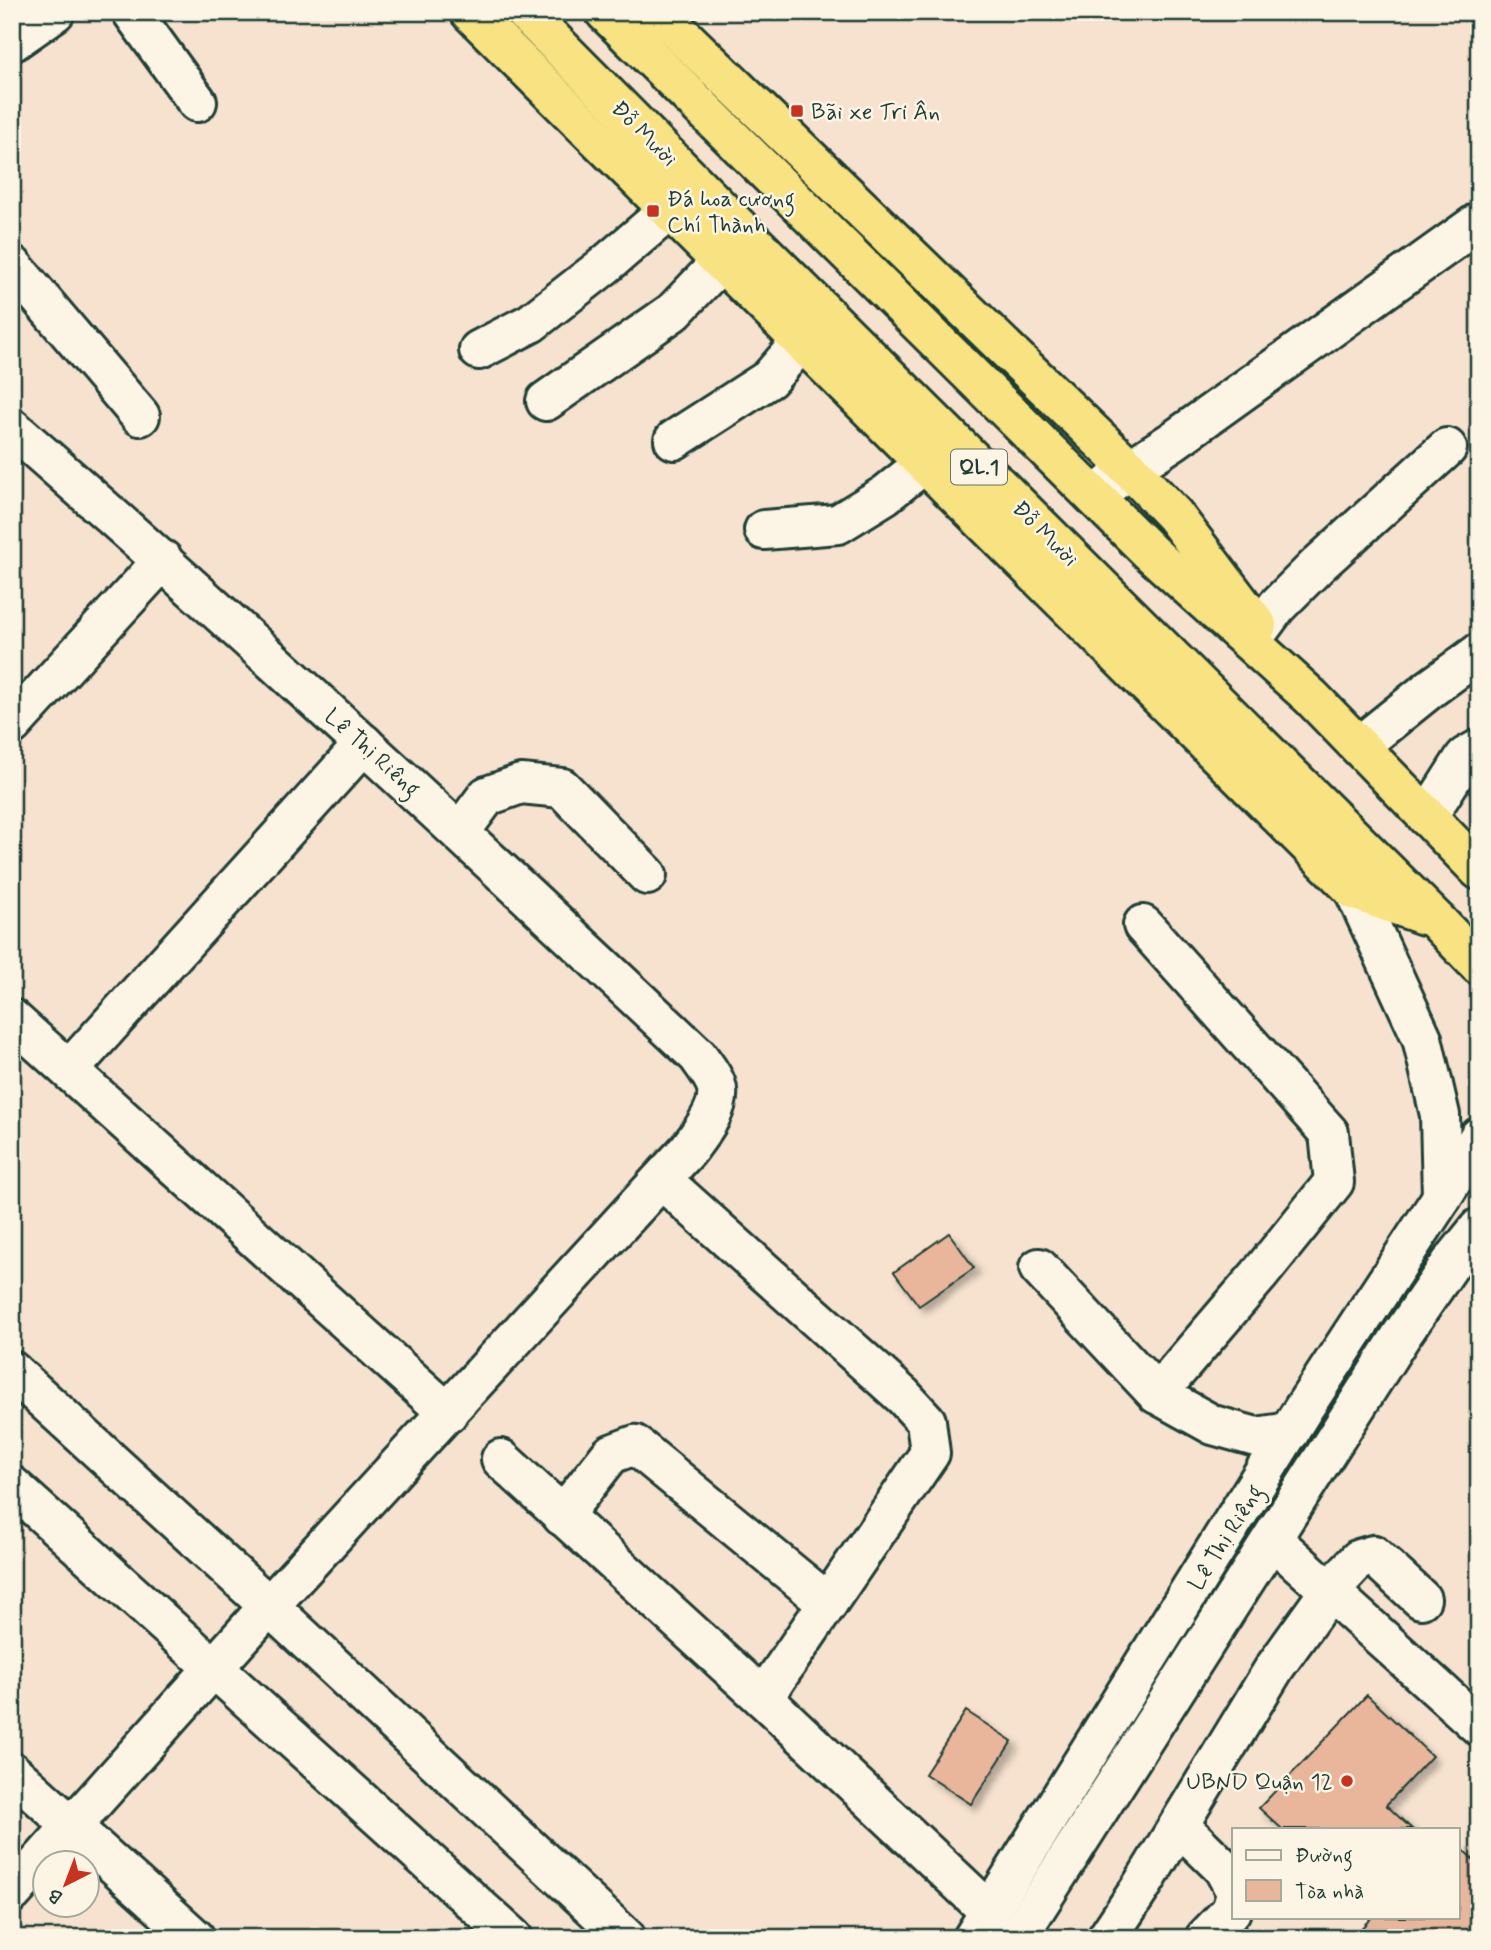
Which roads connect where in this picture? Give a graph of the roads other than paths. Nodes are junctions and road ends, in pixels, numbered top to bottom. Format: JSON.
{"nodes":[{"id":1,"x":55,"y":12,"type":"edge"},
{"id":2,"x":132,"y":12,"type":"edge"},
{"id":3,"x":470,"y":12,"type":"edge"},
{"id":4,"x":525,"y":12,"type":"edge"},
{"id":5,"x":605,"y":12,"type":"edge"},
{"id":6,"x":658,"y":12,"type":"edge"},
{"id":7,"x":12,"y":42,"type":"edge"},
{"id":8,"x":197,"y":102,"type":"dead end"},
{"id":9,"x":698,"y":186,"type":"junction"},
{"id":10,"x":670,"y":211,"type":"junction"},
{"id":11,"x":1479,"y":222,"type":"edge"},
{"id":12,"x":750,"y":238,"type":"junction"},
{"id":13,"x":720,"y":262,"type":"junction"},
{"id":14,"x":12,"y":265,"type":"edge"},
{"id":15,"x":830,"y":318,"type":"junction"},
{"id":16,"x":801,"y":342,"type":"junction"},
{"id":17,"x":479,"y":350,"type":"dead end"},
{"id":18,"x":546,"y":401,"type":"dead end"},
{"id":19,"x":140,"y":416,"type":"dead end"},
{"id":20,"x":12,"y":428,"type":"edge"},
{"id":21,"x":674,"y":440,"type":"dead end"},
{"id":22,"x":1447,"y":448,"type":"dead end"},
{"id":23,"x":924,"y":464,"type":"junction"},
{"id":24,"x":1130,"y":469,"type":"junction"},
{"id":25,"x":1094,"y":496,"type":"junction"},
{"id":26,"x":764,"y":530,"type":"dead end"},
{"id":27,"x":163,"y":560,"type":"junction"},
{"id":28,"x":1260,"y":629,"type":"junction"},
{"id":29,"x":1479,"y":653,"type":"edge"},
{"id":30,"x":1311,"y":697,"type":"junction"},
{"id":31,"x":12,"y":725,"type":"edge"},
{"id":32,"x":364,"y":744,"type":"junction"},
{"id":33,"x":1359,"y":746,"type":"junction"},
{"id":34,"x":1479,"y":749,"type":"edge"},
{"id":35,"x":1427,"y":817,"type":"junction"},
{"id":36,"x":460,"y":832,"type":"junction"},
{"id":37,"x":1479,"y":870,"type":"edge"},
{"id":38,"x":648,"y":875,"type":"dead end"},
{"id":39,"x":1354,"y":890,"type":"junction"},
{"id":40,"x":1436,"y":920,"type":"junction"},
{"id":41,"x":1143,"y":925,"type":"dead end"},
{"id":42,"x":1479,"y":965,"type":"edge"},
{"id":43,"x":12,"y":1018,"type":"edge"},
{"id":44,"x":69,"y":1070,"type":"junction"},
{"id":45,"x":1479,"y":1137,"type":"edge"},
{"id":46,"x":662,"y":1180,"type":"junction"},
{"id":47,"x":1442,"y":1197,"type":"junction"},
{"id":48,"x":1479,"y":1228,"type":"edge"},
{"id":49,"x":1040,"y":1268,"type":"dead end"},
{"id":50,"x":12,"y":1371,"type":"edge"},
{"id":51,"x":1157,"y":1394,"type":"junction"},
{"id":52,"x":448,"y":1413,"type":"junction"},
{"id":53,"x":1290,"y":1432,"type":"junction"},
{"id":54,"x":501,"y":1459,"type":"dead end"},
{"id":55,"x":12,"y":1486,"type":"edge"},
{"id":56,"x":562,"y":1516,"type":"junction"},
{"id":57,"x":1272,"y":1539,"type":"junction"},
{"id":58,"x":1330,"y":1590,"type":"junction"},
{"id":59,"x":1422,"y":1599,"type":"dead end"},
{"id":60,"x":828,"y":1603,"type":"junction"},
{"id":61,"x":269,"y":1606,"type":"junction"},
{"id":62,"x":213,"y":1668,"type":"junction"},
{"id":63,"x":763,"y":1698,"type":"junction"},
{"id":64,"x":1478,"y":1724,"type":"edge"},
{"id":65,"x":12,"y":1772,"type":"edge"},
{"id":66,"x":1178,"y":1825,"type":"junction"},
{"id":67,"x":72,"y":1826,"type":"junction"},
{"id":68,"x":1232,"y":1884,"type":"edge"},
{"id":69,"x":12,"y":1893,"type":"edge"},
{"id":70,"x":1232,"y":1908,"type":"edge"},
{"id":71,"x":981,"y":1925,"type":"edge"},
{"id":72,"x":195,"y":1938,"type":"edge"},
{"id":73,"x":513,"y":1938,"type":"edge"},
{"id":74,"x":626,"y":1938,"type":"edge"},
{"id":75,"x":1017,"y":1938,"type":"edge"},
{"id":76,"x":1107,"y":1938,"type":"edge"},
{"id":77,"x":1205,"y":1938,"type":"edge"}],
"edges":[{"from":1,"to":7,"type":"street"},
{"from":2,"to":8,"type":"street"},
{"from":3,"to":10,"type":"highway","name":"Đỗ Mười","number":"QL.1"},
{"from":4,"to":9,"type":"highway","name":"Đỗ Mười","number":"QL.1"},
{"from":5,"to":25,"type":"highway","number":"QL.1"},
{"from":6,"to":24,"type":"highway","number":"QL.1"},
{"from":9,"to":10,"type":"street"},
{"from":9,"to":12,"type":"highway","name":"Đỗ Mười","number":"QL.1"},
{"from":10,"to":13,"type":"highway","name":"Đỗ Mười","number":"QL.1"},
{"from":10,"to":17,"type":"street"},
{"from":11,"to":24,"type":"street"},
{"from":12,"to":13,"type":"street"},
{"from":12,"to":15,"type":"highway","name":"Đỗ Mười","number":"QL.1"},
{"from":13,"to":16,"type":"highway","name":"Đỗ Mười","number":"QL.1"},
{"from":13,"to":18,"type":"street"},
{"from":14,"to":19,"type":"street"},
{"from":15,"to":16,"type":"street"},
{"from":15,"to":40,"type":"highway","name":"Đỗ Mười","number":"QL.1"},
{"from":16,"to":21,"type":"street"},
{"from":16,"to":23,"type":"highway","name":"Đỗ Mười","number":"QL.1"},
{"from":20,"to":27,"type":"street","name":"Lê Thị Riêng"},
{"from":22,"to":28,"type":"street"},
{"from":23,"to":26,"type":"street"},
{"from":23,"to":39,"type":"highway","name":"Đỗ Mười","number":"QL.1"},
{"from":24,"to":25,"type":"street"},
{"from":24,"to":28,"type":"highway","number":"QL.1"},
{"from":25,"to":30,"type":"highway","number":"QL.1"},
{"from":27,"to":31,"type":"street"},
{"from":27,"to":32,"type":"street","name":"Lê Thị Riêng"},
{"from":28,"to":30,"type":"highway","number":"QL.1"},
{"from":29,"to":33,"type":"street"},
{"from":30,"to":33,"type":"highway","number":"QL.1"},
{"from":32,"to":36,"type":"street","name":"Lê Thị Riêng"},
{"from":32,"to":44,"type":"street"},
{"from":33,"to":35,"type":"highway","number":"QL.1"},
{"from":34,"to":35,"type":"street"},
{"from":35,"to":37,"type":"highway","number":"QL.1"},
{"from":36,"to":38,"type":"street"},
{"from":36,"to":46,"type":"street","name":"Lê Thị Riêng"},
{"from":39,"to":40,"type":"highway","number":"QL.1"},
{"from":39,"to":47,"type":"street"},
{"from":40,"to":42,"type":"highway","name":"Đỗ Mười","number":"QL.1"},
{"from":41,"to":51,"type":"street"},
{"from":43,"to":44,"type":"street"},
{"from":44,"to":52,"type":"street"},
{"from":45,"to":47,"type":"street","name":"Lê Thị Riêng"},
{"from":46,"to":52,"type":"street"},
{"from":46,"to":60,"type":"street"},
{"from":47,"to":53,"type":"street","name":"Lê Thị Riêng"},
{"from":48,"to":57,"type":"street","name":"Lê Thị Riêng"},
{"from":49,"to":51,"type":"street"},
{"from":50,"to":61,"type":"street"},
{"from":51,"to":53,"type":"street"},
{"from":52,"to":61,"type":"street"},
{"from":53,"to":71,"type":"street","name":"Lê Thị Riêng"},
{"from":54,"to":56,"type":"street"},
{"from":55,"to":62,"type":"street"},
{"from":56,"to":60,"type":"street"},
{"from":56,"to":63,"type":"street"},
{"from":57,"to":58,"type":"street"},
{"from":57,"to":75,"type":"street","name":"Lê Thị Riêng"},
{"from":58,"to":59,"type":"street"},
{"from":58,"to":64,"type":"street"},
{"from":58,"to":66,"type":"street"},
{"from":60,"to":63,"type":"street"},
{"from":61,"to":62,"type":"street"},
{"from":61,"to":74,"type":"street"},
{"from":62,"to":67,"type":"street"},
{"from":62,"to":73,"type":"street"},
{"from":63,"to":71,"type":"street"},
{"from":65,"to":67,"type":"street"},
{"from":66,"to":68,"type":"street"},
{"from":66,"to":76,"type":"street"},
{"from":67,"to":69,"type":"street"},
{"from":67,"to":72,"type":"street"},
{"from":70,"to":77,"type":"street"}]}
